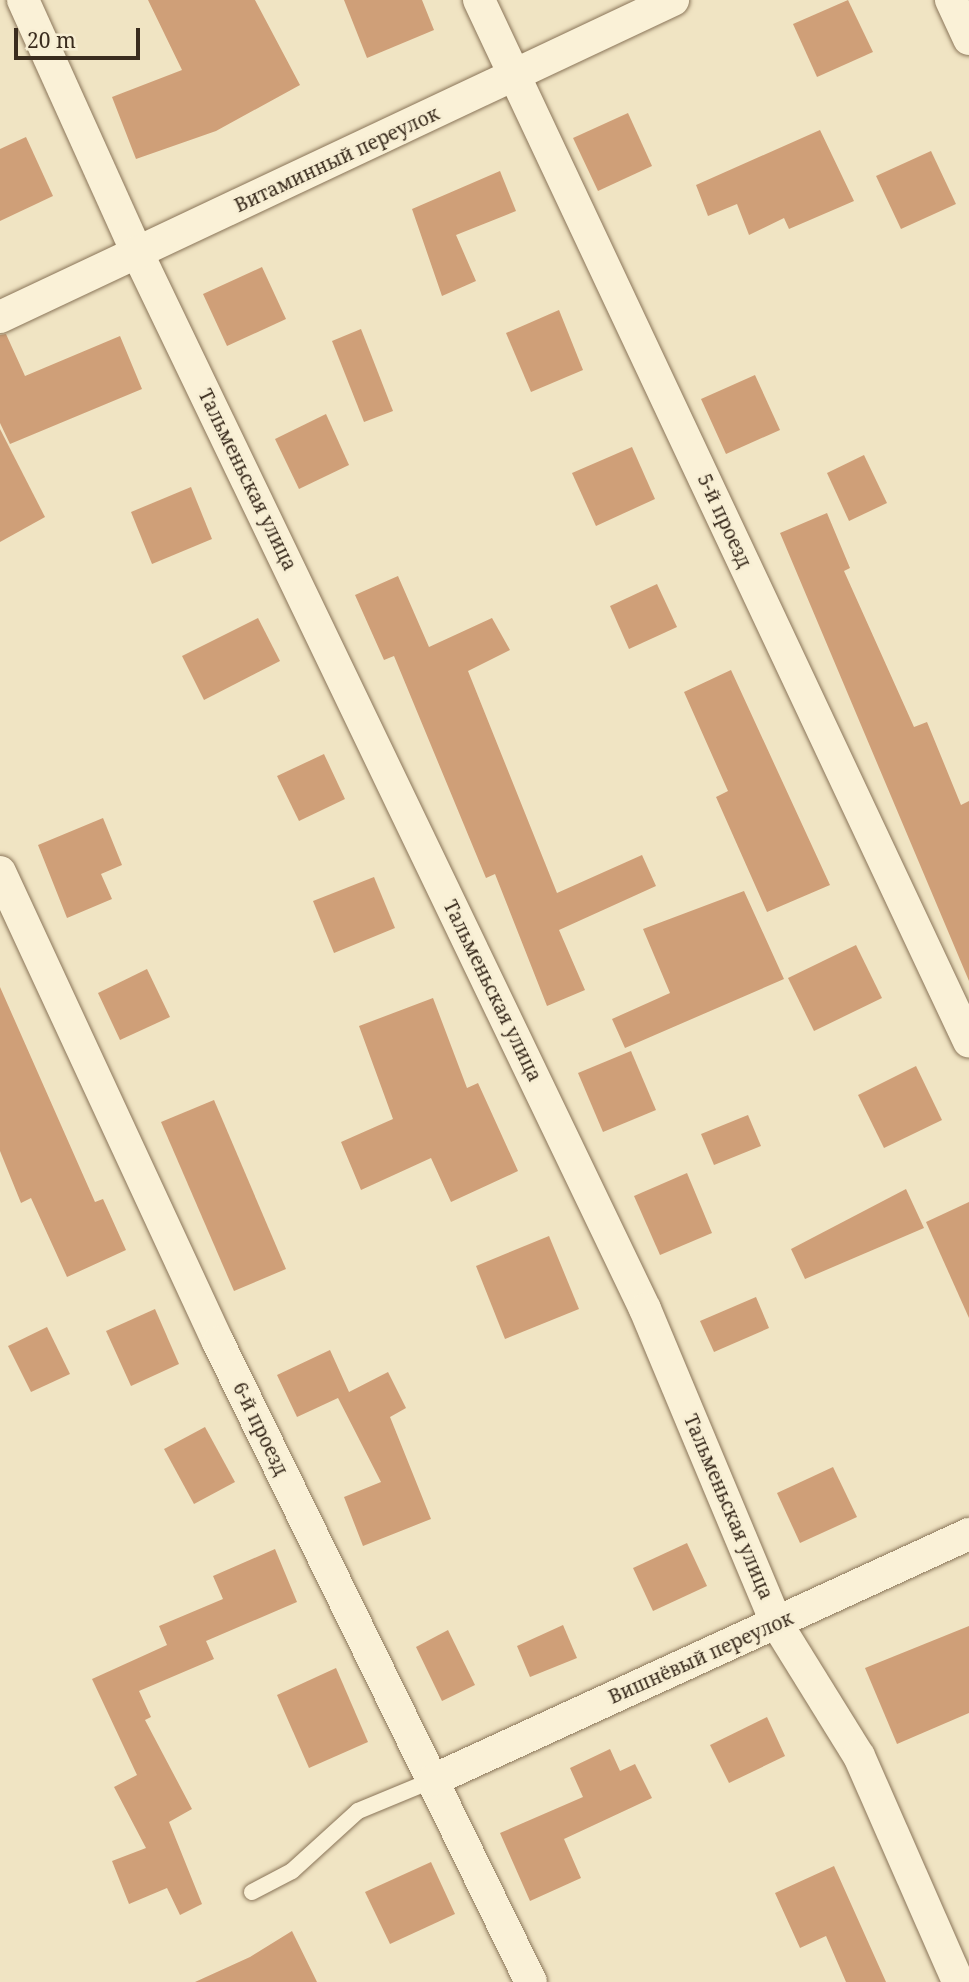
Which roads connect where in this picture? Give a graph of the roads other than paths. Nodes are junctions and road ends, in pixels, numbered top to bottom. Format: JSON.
{"nodes":[{"id":1,"x":23,"y":0,"type":"edge"},
{"id":2,"x":479,"y":0,"type":"edge"},
{"id":3,"x":673,"y":0,"type":"edge"},
{"id":4,"x":951,"y":0,"type":"edge"},
{"id":5,"x":969,"y":39,"type":"edge"},
{"id":6,"x":516,"y":77,"type":"junction"},
{"id":7,"x":137,"y":252,"type":"junction"},
{"id":8,"x":0,"y":317,"type":"edge"},
{"id":9,"x":0,"y":872,"type":"edge"},
{"id":10,"x":969,"y":1042,"type":"edge"},
{"id":11,"x":969,"y":1534,"type":"edge"},
{"id":12,"x":777,"y":1624,"type":"junction"},
{"id":13,"x":433,"y":1780,"type":"junction"},
{"id":14,"x":252,"y":1892,"type":"dead end"},
{"id":15,"x":531,"y":1982,"type":"edge"},
{"id":16,"x":958,"y":1982,"type":"edge"}],
"edges":[{"from":1,"to":7,"type":"street","name":"Тальменьская улица"},
{"from":2,"to":6,"type":"street","name":"5-й проезд"},
{"from":3,"to":6,"type":"street","name":"Витаминный переулок"},
{"from":4,"to":5,"type":"street"},
{"from":6,"to":7,"type":"street","name":"Витаминный переулок"},
{"from":6,"to":10,"type":"street","name":"5-й проезд"},
{"from":7,"to":8,"type":"street","name":"Витаминный переулок"},
{"from":7,"to":12,"type":"street","name":"Тальменьская улица"},
{"from":9,"to":13,"type":"street","name":"6-й проезд"},
{"from":11,"to":12,"type":"street","name":"Вишнёвый переулок"},
{"from":12,"to":13,"type":"street","name":"Вишнёвый переулок"},
{"from":12,"to":16,"type":"street","name":"Тальменьская улица"},
{"from":13,"to":14,"type":"lane"},
{"from":13,"to":15,"type":"street","name":"6-й проезд"}]}
